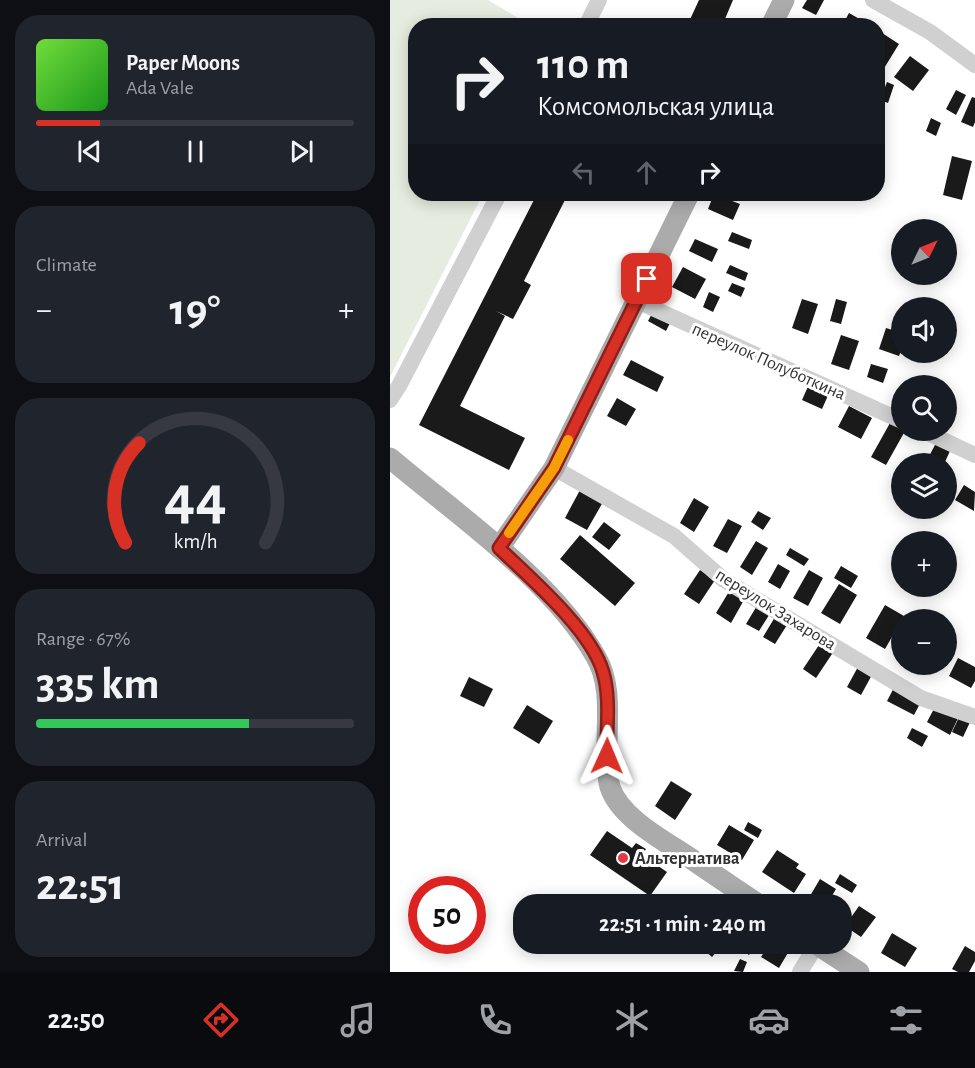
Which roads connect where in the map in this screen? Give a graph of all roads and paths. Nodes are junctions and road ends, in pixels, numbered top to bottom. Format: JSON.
{"nodes":[{"id":1,"x":599,"y":0,"type":"edge"},
{"id":2,"x":784,"y":0,"type":"edge"},
{"id":3,"x":873,"y":0,"type":"edge"},
{"id":4,"x":590,"y":18,"type":"edge"},
{"id":5,"x":775,"y":18,"type":"edge"},
{"id":6,"x":975,"y":65,"type":"edge"},
{"id":7,"x":495,"y":201,"type":"edge"},
{"id":8,"x":686,"y":201,"type":"edge"},
{"id":9,"x":637,"y":301,"type":"junction"},
{"id":10,"x":390,"y":400,"type":"edge"},
{"id":11,"x":891,"y":416,"type":"edge"},
{"id":12,"x":945,"y":441,"type":"edge"},
{"id":13,"x":975,"y":455,"type":"edge"},
{"id":14,"x":390,"y":458,"type":"edge"},
{"id":15,"x":554,"y":468,"type":"junction"},
{"id":16,"x":499,"y":548,"type":"junction"},
{"id":17,"x":975,"y":717,"type":"edge"},
{"id":18,"x":743,"y":894,"type":"edge"},
{"id":19,"x":810,"y":954,"type":"edge"},
{"id":20,"x":831,"y":954,"type":"edge"},
{"id":21,"x":800,"y":972,"type":"edge"},
{"id":22,"x":859,"y":972,"type":"edge"}],
"edges":[{"from":1,"to":4,"type":"street"},
{"from":2,"to":5,"type":"main road"},
{"from":3,"to":6,"type":"street"},
{"from":7,"to":10,"type":"street"},
{"from":8,"to":9,"type":"main road"},
{"from":9,"to":11,"type":"street","name":"переулок Полуботкина"},
{"from":9,"to":15,"type":"main road"},
{"from":12,"to":13,"type":"street"},
{"from":14,"to":16,"type":"main road"},
{"from":15,"to":16,"type":"main road"},
{"from":15,"to":17,"type":"street","name":"переулок Захарова"},
{"from":16,"to":18,"type":"main road"},
{"from":19,"to":21,"type":"street"},
{"from":20,"to":22,"type":"main road"}]}
